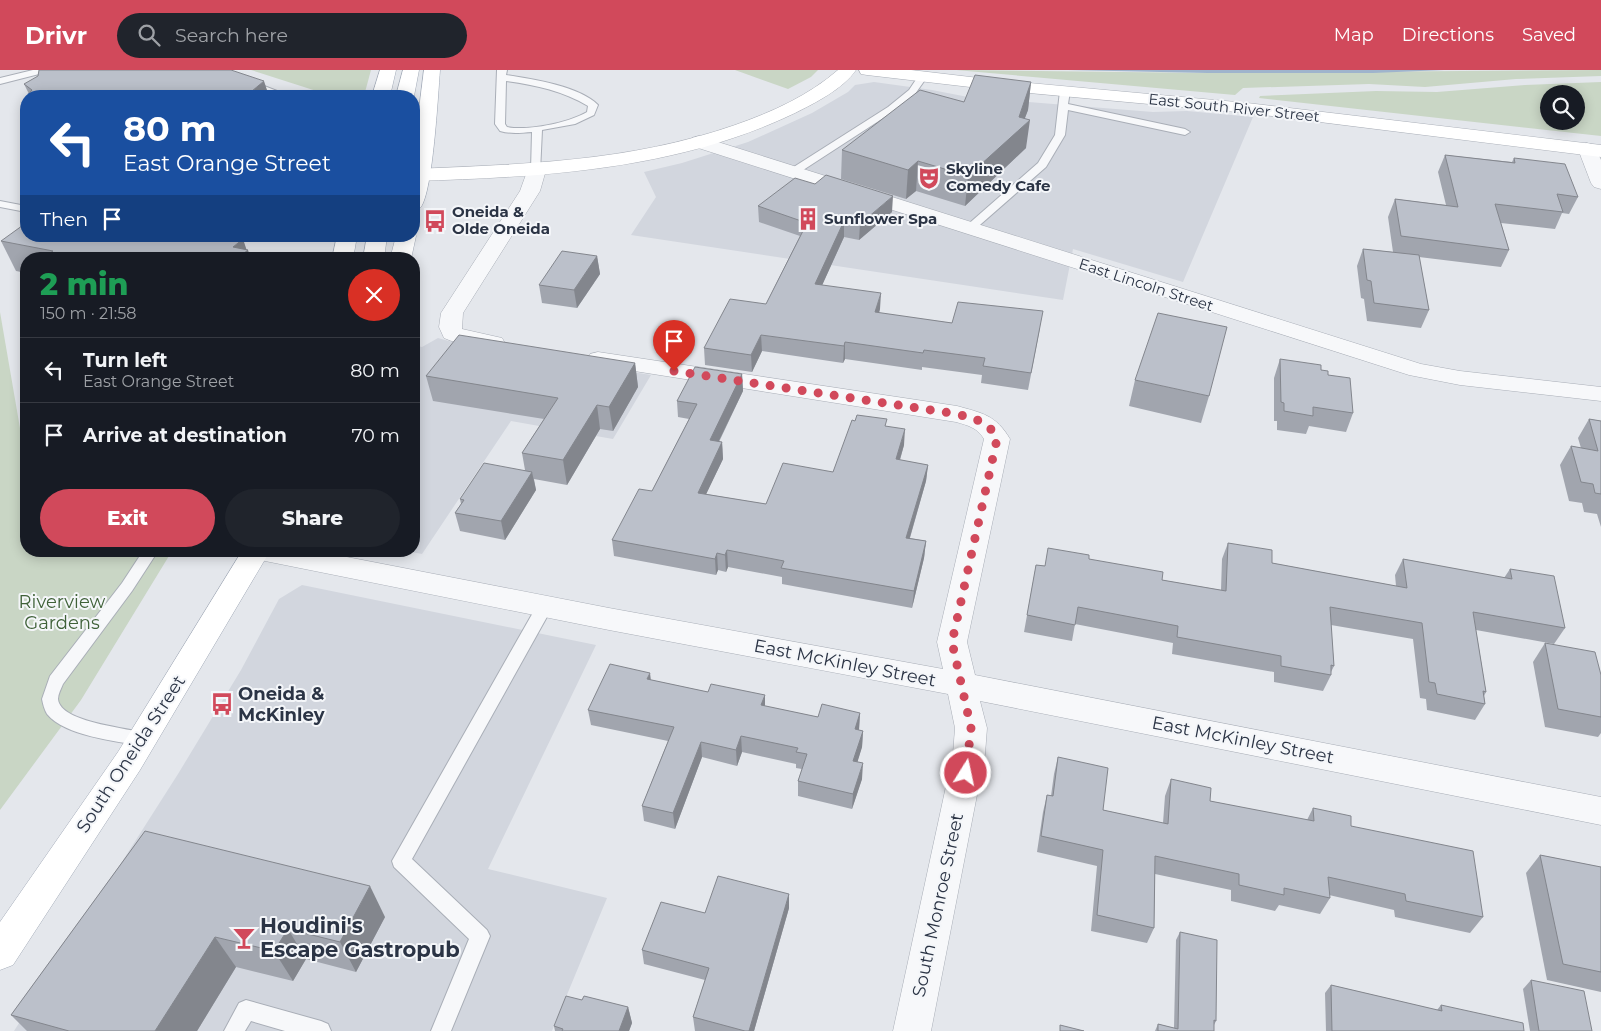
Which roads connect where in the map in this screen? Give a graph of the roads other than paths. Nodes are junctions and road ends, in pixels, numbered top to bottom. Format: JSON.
{"nodes":[{"id":1,"x":44,"y":70,"type":"edge"},
{"id":2,"x":214,"y":70,"type":"edge"},
{"id":3,"x":388,"y":70,"type":"edge"},
{"id":4,"x":411,"y":70,"type":"edge"},
{"id":5,"x":432,"y":70,"type":"edge"},
{"id":6,"x":848,"y":70,"type":"edge"},
{"id":7,"x":867,"y":70,"type":"edge"},
{"id":8,"x":501,"y":73,"type":"edge"},
{"id":9,"x":922,"y":77,"type":"junction"},
{"id":10,"x":0,"y":80,"type":"edge"},
{"id":11,"x":269,"y":90,"type":"edge"},
{"id":12,"x":383,"y":90,"type":"edge"},
{"id":13,"x":406,"y":90,"type":"edge"},
{"id":14,"x":1064,"y":99,"type":"junction"},
{"id":15,"x":537,"y":128,"type":"junction"},
{"id":16,"x":1185,"y":132,"type":"dead end"},
{"id":17,"x":699,"y":142,"type":"junction"},
{"id":18,"x":420,"y":147,"type":"edge"},
{"id":19,"x":1594,"y":150,"type":"edge"},
{"id":20,"x":536,"y":170,"type":"junction"},
{"id":21,"x":792,"y":172,"type":"junction"},
{"id":22,"x":420,"y":173,"type":"edge"},
{"id":23,"x":1601,"y":183,"type":"edge"},
{"id":24,"x":0,"y":204,"type":"edge"},
{"id":25,"x":20,"y":208,"type":"edge"},
{"id":26,"x":969,"y":229,"type":"junction"},
{"id":27,"x":512,"y":346,"type":"edge"},
{"id":28,"x":579,"y":356,"type":"edge"},
{"id":29,"x":1601,"y":394,"type":"edge"},
{"id":30,"x":147,"y":557,"type":"edge"},
{"id":31,"x":252,"y":557,"type":"edge"},
{"id":32,"x":296,"y":557,"type":"edge"},
{"id":33,"x":545,"y":606,"type":"junction"},
{"id":34,"x":960,"y":684,"type":"junction"},
{"id":35,"x":142,"y":739,"type":"junction"},
{"id":36,"x":1601,"y":811,"type":"edge"},
{"id":37,"x":0,"y":953,"type":"edge"},
{"id":38,"x":234,"y":1031,"type":"edge"},
{"id":39,"x":321,"y":1031,"type":"edge"},
{"id":40,"x":441,"y":1031,"type":"edge"},
{"id":41,"x":912,"y":1031,"type":"edge"}],
"edges":[{"from":1,"to":10,"type":"lane"},
{"from":2,"to":11,"type":"lane"},
{"from":3,"to":12,"type":"street"},
{"from":4,"to":13,"type":"street"},
{"from":5,"to":18,"type":"street"},
{"from":6,"to":17,"type":"street"},
{"from":7,"to":9,"type":"street","name":"East South River Street"},
{"from":8,"to":15,"type":"lane"},
{"from":8,"to":15,"type":"lane"},
{"from":9,"to":14,"type":"street","name":"East South River Street"},
{"from":9,"to":21,"type":"lane"},
{"from":14,"to":16,"type":"lane"},
{"from":14,"to":19,"type":"street","name":"East South River Street"},
{"from":14,"to":26,"type":"lane"},
{"from":15,"to":20,"type":"lane"},
{"from":17,"to":20,"type":"street"},
{"from":17,"to":21,"type":"street","name":"East Lincoln Street"},
{"from":19,"to":23,"type":"street"},
{"from":20,"to":22,"type":"street"},
{"from":20,"to":27,"type":"street"},
{"from":21,"to":26,"type":"street","name":"East Lincoln Street"},
{"from":24,"to":25,"type":"lane"},
{"from":26,"to":29,"type":"street","name":"East Lincoln Street"},
{"from":28,"to":34,"type":"street","name":"South Monroe Street"},
{"from":30,"to":35,"type":"lane"},
{"from":31,"to":35,"type":"street","name":"South Oneida Street"},
{"from":32,"to":33,"type":"street","name":"East McKinley Street"},
{"from":33,"to":34,"type":"street","name":"East McKinley Street"},
{"from":33,"to":40,"type":"lane"},
{"from":34,"to":36,"type":"street","name":"East McKinley Street"},
{"from":34,"to":41,"type":"street","name":"South Monroe Street"},
{"from":35,"to":37,"type":"street","name":"South Oneida Street"},
{"from":38,"to":39,"type":"lane"}]}
